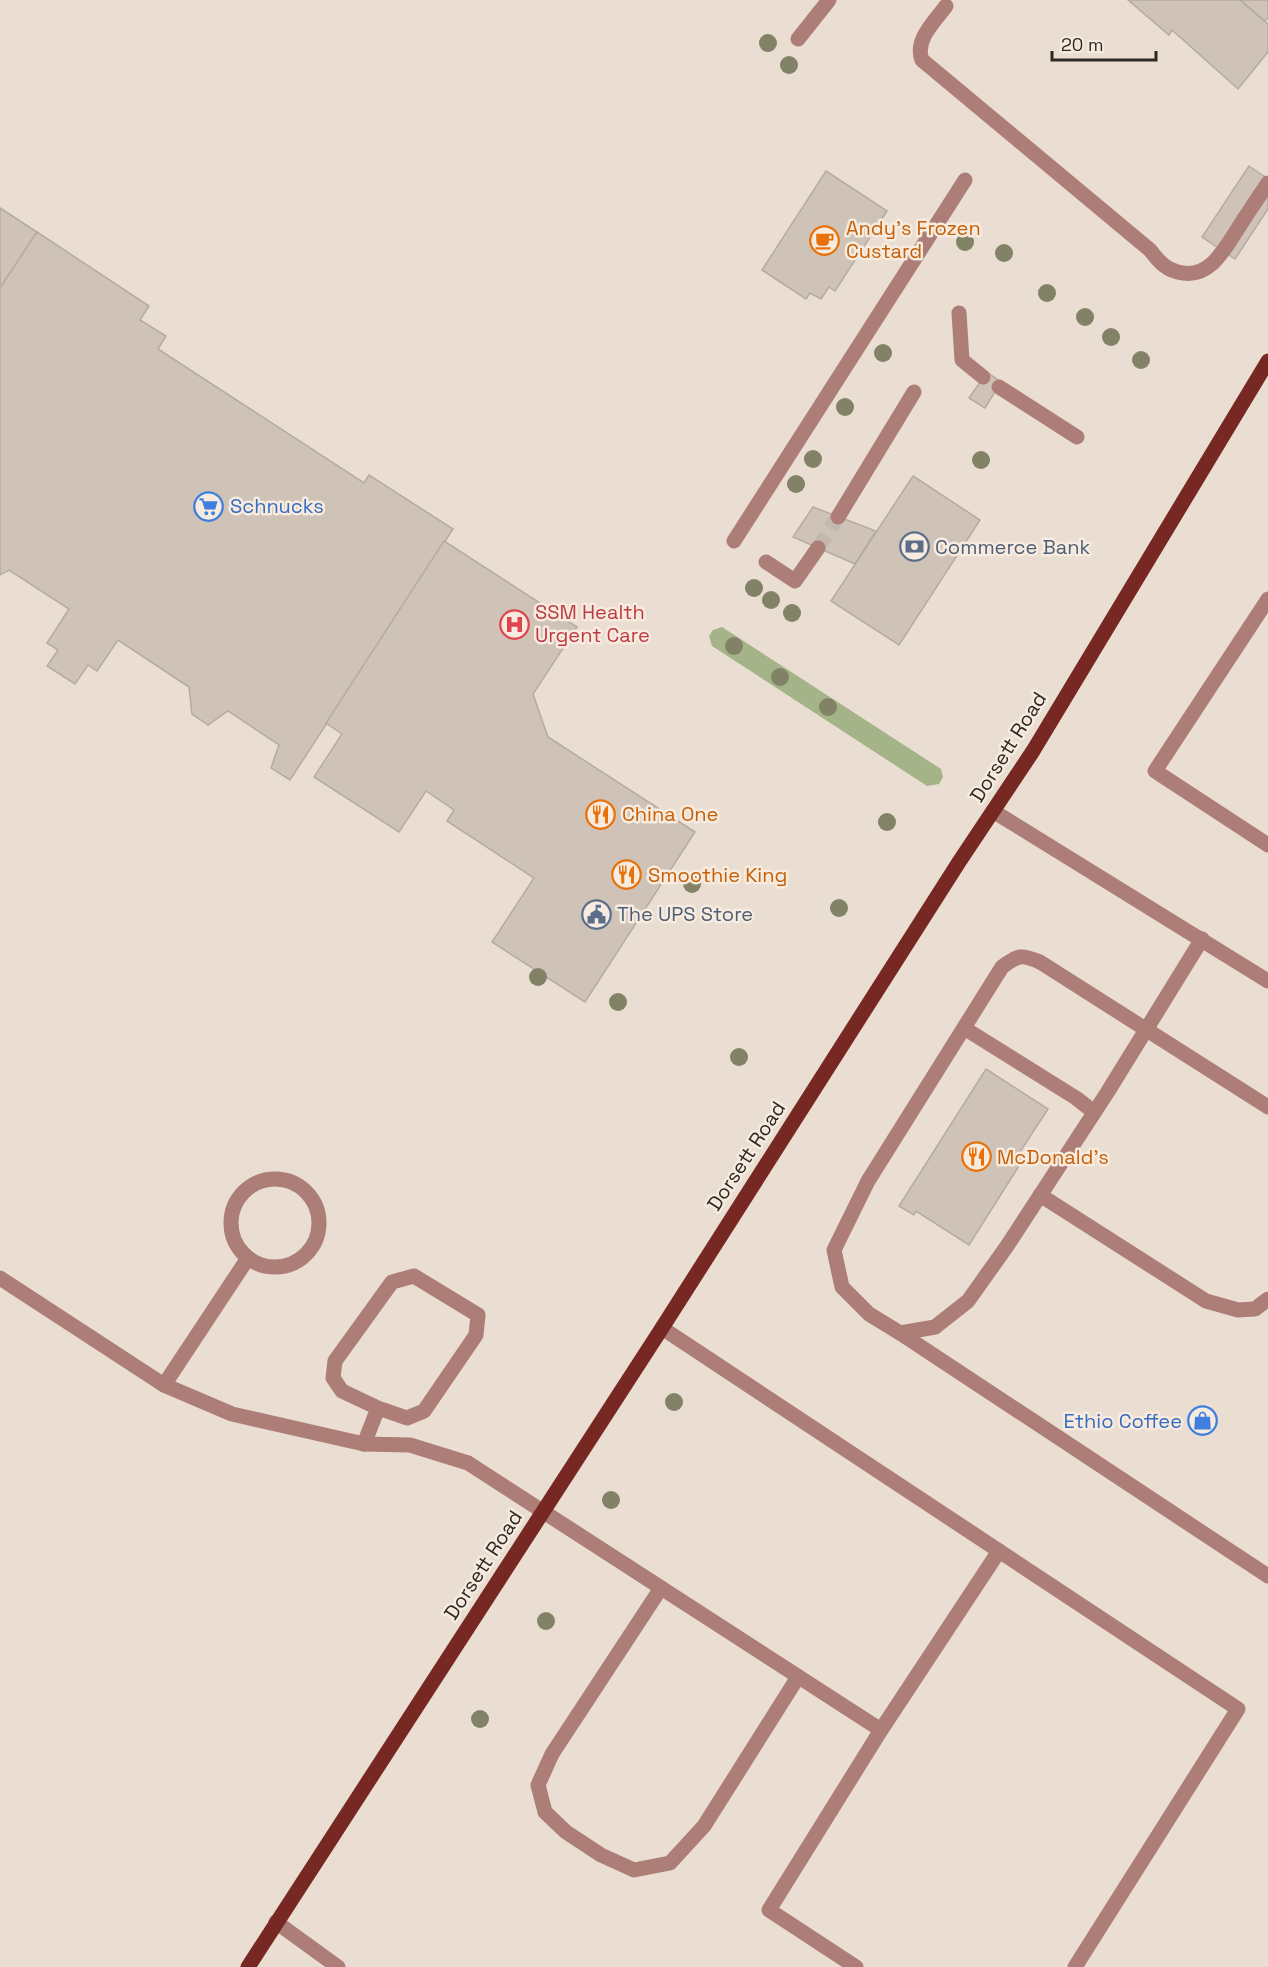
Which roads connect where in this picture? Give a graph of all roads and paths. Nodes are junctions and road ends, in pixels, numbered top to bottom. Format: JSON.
{"nodes":[{"id":1,"x":829,"y":0,"type":"edge"},
{"id":2,"x":946,"y":6,"type":"dead end"},
{"id":3,"x":798,"y":39,"type":"dead end"},
{"id":4,"x":965,"y":180,"type":"dead end"},
{"id":5,"x":1268,"y":183,"type":"edge"},
{"id":6,"x":959,"y":313,"type":"dead end"},
{"id":7,"x":1268,"y":361,"type":"edge"},
{"id":8,"x":983,"y":377,"type":"dead end"},
{"id":9,"x":999,"y":387,"type":"dead end"},
{"id":10,"x":914,"y":392,"type":"dead end"},
{"id":11,"x":1077,"y":437,"type":"dead end"},
{"id":12,"x":838,"y":517,"type":"tunnel mouth"},
{"id":13,"x":734,"y":540,"type":"dead end"},
{"id":14,"x":818,"y":548,"type":"tunnel mouth"},
{"id":15,"x":766,"y":562,"type":"dead end"},
{"id":16,"x":1268,"y":599,"type":"edge"},
{"id":17,"x":993,"y":811,"type":"junction"},
{"id":18,"x":1268,"y":845,"type":"edge"},
{"id":19,"x":1202,"y":939,"type":"junction"},
{"id":20,"x":1268,"y":981,"type":"edge"},
{"id":21,"x":964,"y":1028,"type":"junction"},
{"id":22,"x":1146,"y":1029,"type":"junction"},
{"id":23,"x":1268,"y":1107,"type":"edge"},
{"id":24,"x":1094,"y":1112,"type":"junction"},
{"id":25,"x":1040,"y":1195,"type":"junction"},
{"id":26,"x":248,"y":1258,"type":"junction"},
{"id":27,"x":0,"y":1278,"type":"edge"},
{"id":28,"x":1268,"y":1299,"type":"edge"},
{"id":29,"x":662,"y":1328,"type":"junction"},
{"id":30,"x":900,"y":1333,"type":"junction"},
{"id":31,"x":164,"y":1385,"type":"junction"},
{"id":32,"x":378,"y":1408,"type":"junction"},
{"id":33,"x":364,"y":1444,"type":"junction"},
{"id":34,"x":543,"y":1510,"type":"junction"},
{"id":35,"x":999,"y":1551,"type":"junction"},
{"id":36,"x":1268,"y":1576,"type":"edge"},
{"id":37,"x":661,"y":1588,"type":"junction"},
{"id":38,"x":798,"y":1677,"type":"junction"},
{"id":39,"x":880,"y":1731,"type":"junction"},
{"id":40,"x":276,"y":1922,"type":"junction"},
{"id":41,"x":248,"y":1967,"type":"edge"},
{"id":42,"x":338,"y":1967,"type":"edge"},
{"id":43,"x":856,"y":1967,"type":"edge"},
{"id":44,"x":1075,"y":1967,"type":"edge"}],
"edges":[{"from":1,"to":3,"type":"street"},
{"from":2,"to":5,"type":"street"},
{"from":4,"to":13,"type":"street"},
{"from":6,"to":8,"type":"street"},
{"from":7,"to":17,"type":"main road","name":"Dorsett Road"},
{"from":9,"to":11,"type":"street"},
{"from":10,"to":12,"type":"street"},
{"from":14,"to":15,"type":"street"},
{"from":16,"to":18,"type":"street"},
{"from":17,"to":19,"type":"street"},
{"from":17,"to":29,"type":"main road","name":"Dorsett Road"},
{"from":19,"to":20,"type":"street"},
{"from":19,"to":22,"type":"street"},
{"from":21,"to":22,"type":"street"},
{"from":21,"to":24,"type":"street"},
{"from":21,"to":30,"type":"street"},
{"from":22,"to":23,"type":"street"},
{"from":22,"to":24,"type":"street"},
{"from":24,"to":25,"type":"street"},
{"from":25,"to":28,"type":"street"},
{"from":25,"to":30,"type":"street"},
{"from":26,"to":26,"type":"street"},
{"from":26,"to":31,"type":"street"},
{"from":27,"to":31,"type":"street"},
{"from":29,"to":34,"type":"main road","name":"Dorsett Road"},
{"from":29,"to":35,"type":"street"},
{"from":30,"to":36,"type":"street"},
{"from":31,"to":33,"type":"street"},
{"from":32,"to":32,"type":"street"},
{"from":32,"to":33,"type":"street"},
{"from":33,"to":34,"type":"street"},
{"from":34,"to":37,"type":"street"},
{"from":34,"to":40,"type":"main road","name":"Dorsett Road"},
{"from":35,"to":39,"type":"street"},
{"from":35,"to":44,"type":"street"},
{"from":37,"to":38,"type":"street"},
{"from":37,"to":38,"type":"street"},
{"from":38,"to":39,"type":"street"},
{"from":39,"to":43,"type":"street"},
{"from":40,"to":41,"type":"main road","name":"Dorsett Road"},
{"from":40,"to":42,"type":"street"}]}
